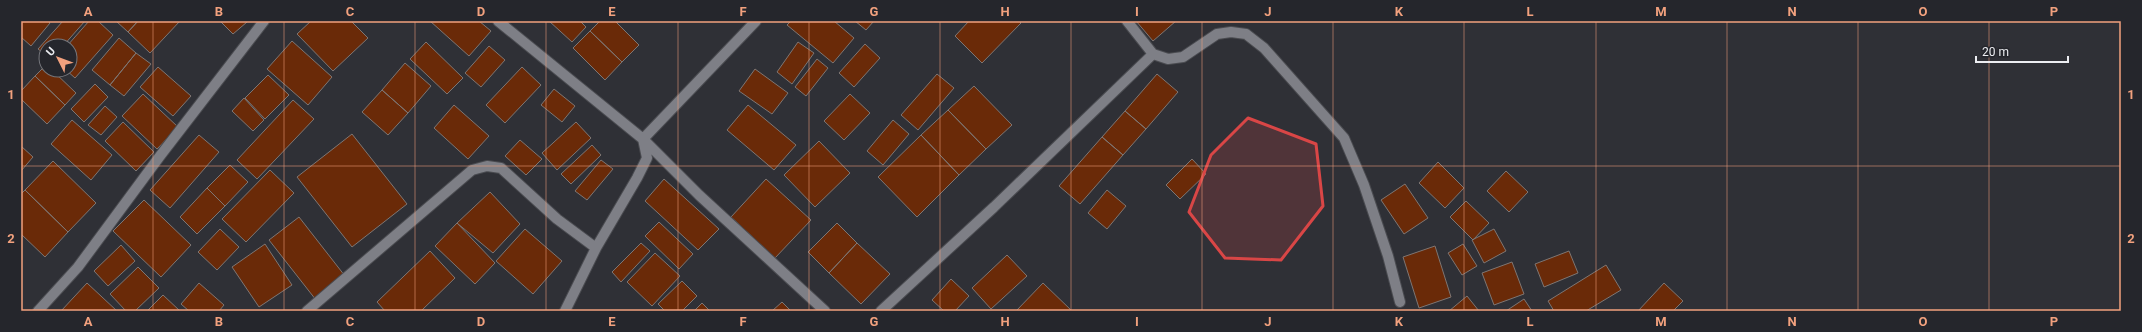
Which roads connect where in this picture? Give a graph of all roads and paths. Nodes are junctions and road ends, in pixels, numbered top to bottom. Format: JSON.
{"nodes":[{"id":1,"x":264,"y":21,"type":"edge"},
{"id":2,"x":498,"y":21,"type":"edge"},
{"id":3,"x":756,"y":21,"type":"edge"},
{"id":4,"x":1127,"y":21,"type":"edge"},
{"id":5,"x":1153,"y":54,"type":"junction"},
{"id":6,"x":643,"y":139,"type":"junction"},
{"id":7,"x":596,"y":248,"type":"junction"},
{"id":8,"x":1400,"y":302,"type":"dead end"},
{"id":9,"x":38,"y":311,"type":"edge"},
{"id":10,"x":307,"y":311,"type":"edge"},
{"id":11,"x":565,"y":311,"type":"edge"},
{"id":12,"x":825,"y":311,"type":"edge"},
{"id":13,"x":881,"y":311,"type":"edge"}],
"edges":[{"from":1,"to":9,"type":"street"},
{"from":2,"to":6,"type":"street"},
{"from":3,"to":6,"type":"street"},
{"from":4,"to":5,"type":"street"},
{"from":5,"to":8,"type":"street"},
{"from":5,"to":13,"type":"street"},
{"from":6,"to":7,"type":"street"},
{"from":6,"to":12,"type":"street"},
{"from":7,"to":10,"type":"street"},
{"from":7,"to":11,"type":"street"}]}
